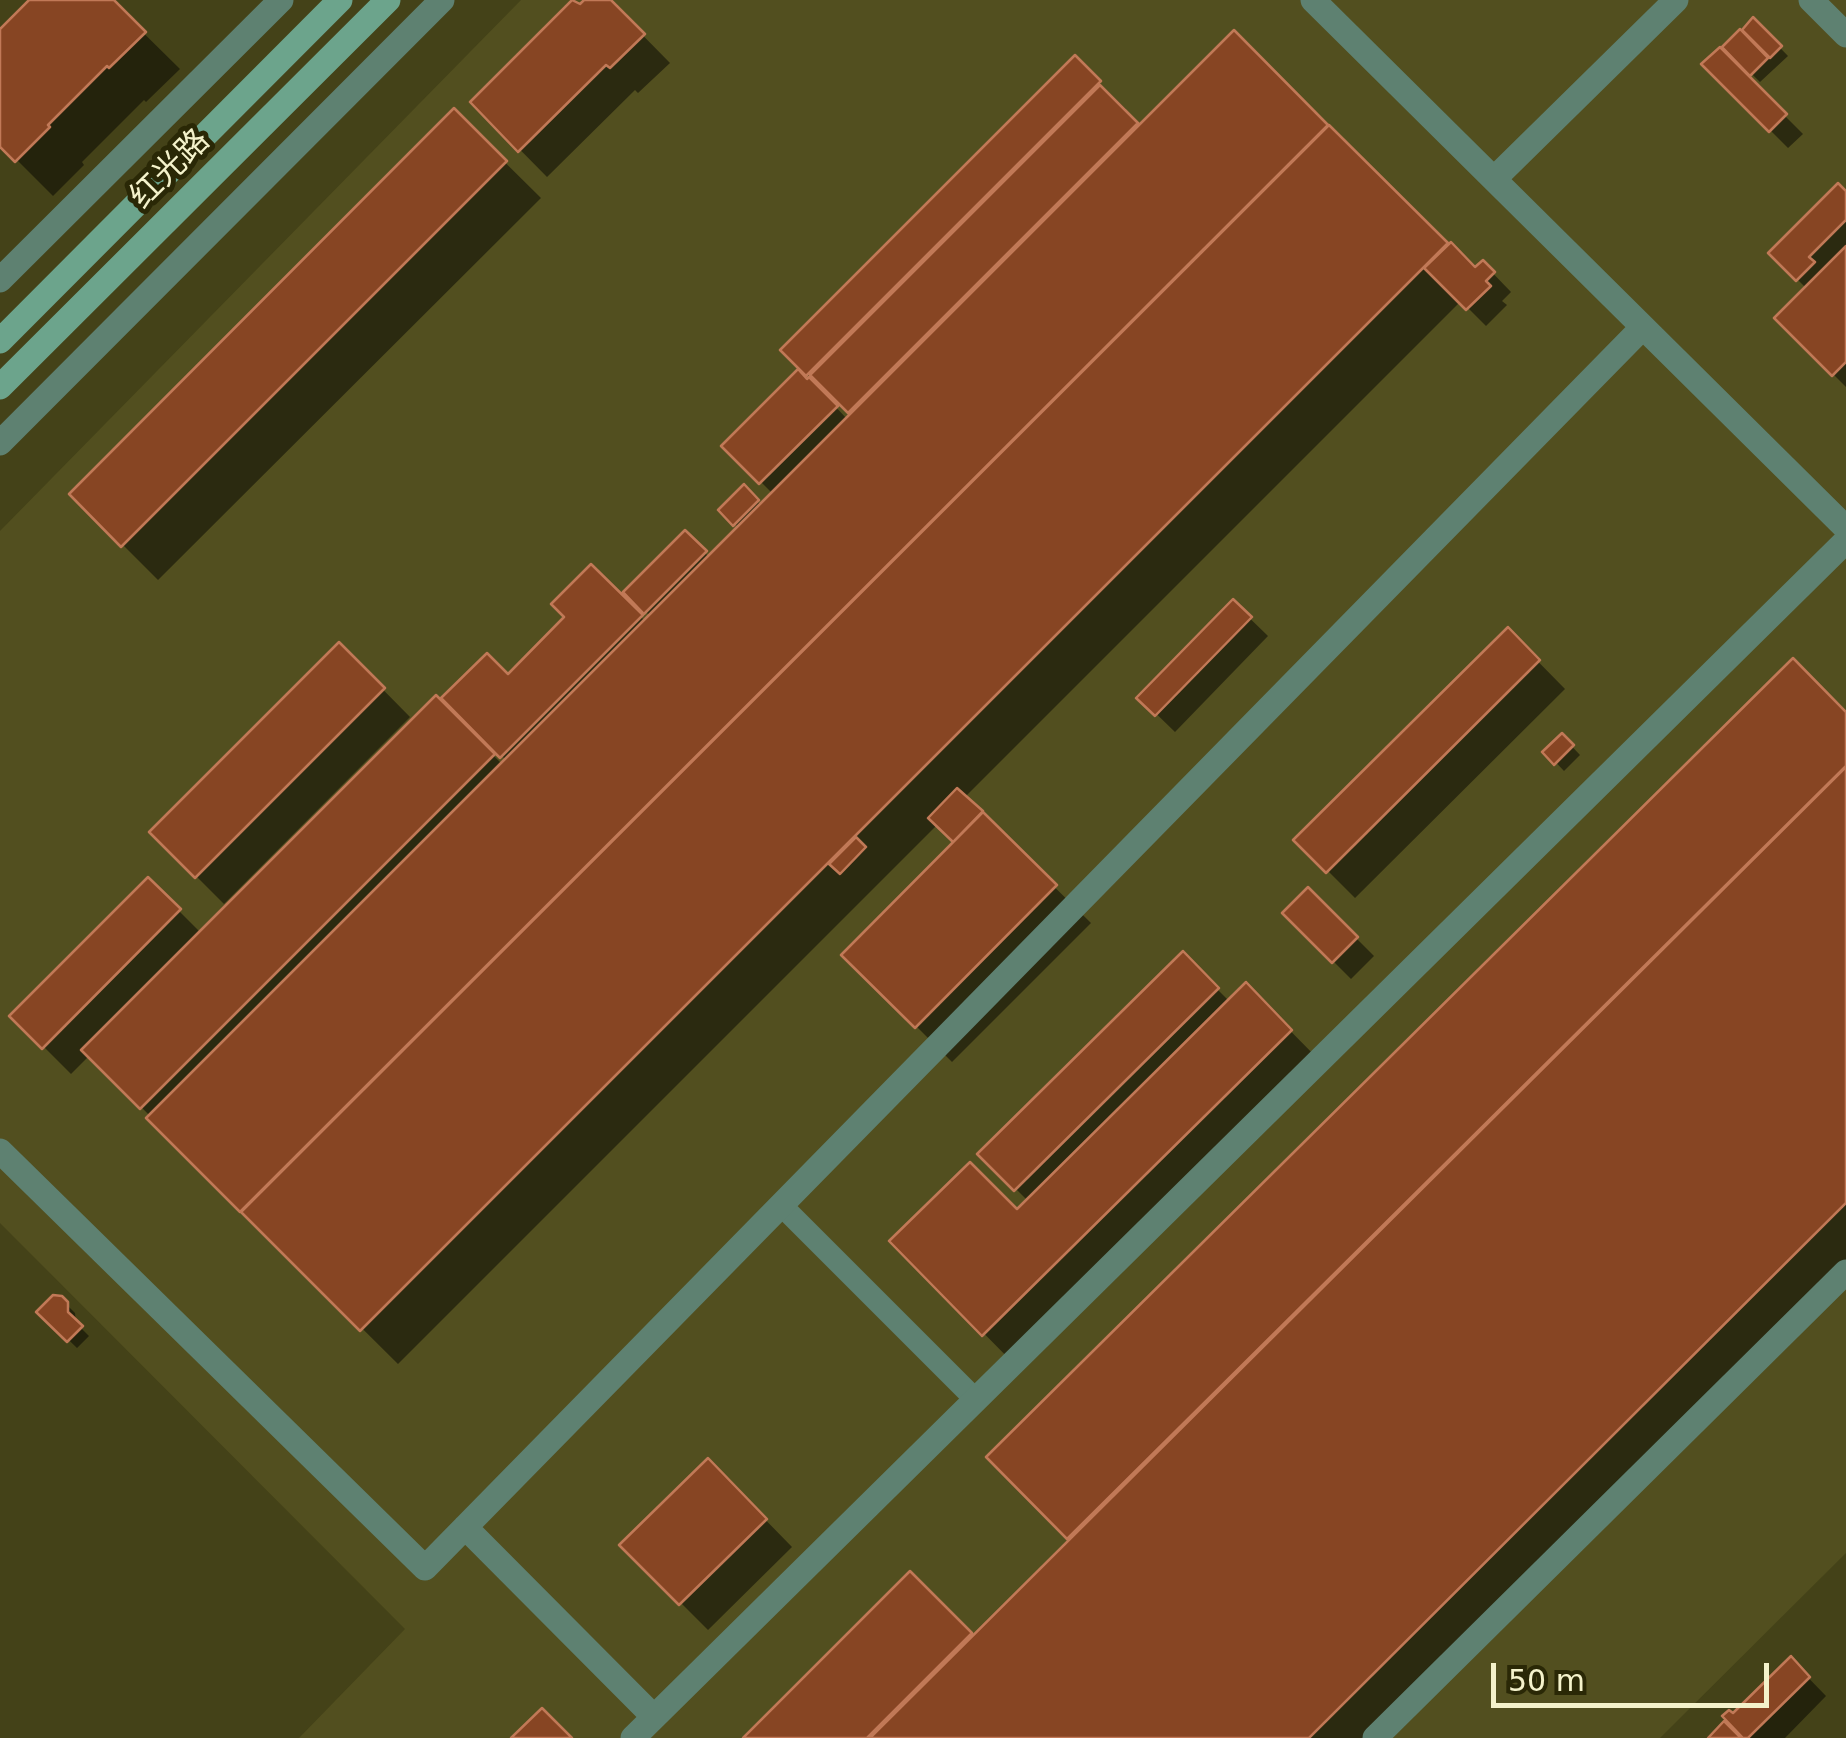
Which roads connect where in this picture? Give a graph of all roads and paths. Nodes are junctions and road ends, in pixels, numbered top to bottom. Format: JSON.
{"nodes":[{"id":1,"x":281,"y":0,"type":"edge"},
{"id":2,"x":340,"y":0,"type":"edge"},
{"id":3,"x":388,"y":0,"type":"edge"},
{"id":4,"x":442,"y":0,"type":"edge"},
{"id":5,"x":1313,"y":0,"type":"edge"},
{"id":6,"x":1676,"y":0,"type":"edge"},
{"id":7,"x":1811,"y":0,"type":"edge"},
{"id":8,"x":1846,"y":35,"type":"edge"},
{"id":9,"x":1494,"y":179,"type":"junction"},
{"id":10,"x":0,"y":280,"type":"edge"},
{"id":11,"x":1643,"y":327,"type":"junction"},
{"id":12,"x":0,"y":341,"type":"edge"},
{"id":13,"x":0,"y":387,"type":"edge"},
{"id":14,"x":0,"y":443,"type":"edge"},
{"id":15,"x":1846,"y":528,"type":"edge"},
{"id":16,"x":1846,"y":541,"type":"edge"},
{"id":17,"x":0,"y":1151,"type":"edge"},
{"id":18,"x":781,"y":1205,"type":"junction"},
{"id":19,"x":1846,"y":1272,"type":"edge"},
{"id":20,"x":975,"y":1400,"type":"junction"},
{"id":21,"x":465,"y":1527,"type":"junction"},
{"id":22,"x":654,"y":1717,"type":"junction"},
{"id":23,"x":633,"y":1738,"type":"edge"},
{"id":24,"x":1376,"y":1738,"type":"edge"}],
"edges":[{"from":1,"to":10,"type":"street"},
{"from":2,"to":12,"type":"main road","name":"红光路"},
{"from":3,"to":13,"type":"main road","name":"红光路"},
{"from":4,"to":14,"type":"street"},
{"from":5,"to":9,"type":"street"},
{"from":6,"to":9,"type":"street"},
{"from":7,"to":8,"type":"street"},
{"from":9,"to":11,"type":"street"},
{"from":11,"to":15,"type":"street"},
{"from":11,"to":18,"type":"street"},
{"from":16,"to":20,"type":"street"},
{"from":17,"to":21,"type":"street"},
{"from":18,"to":20,"type":"lane"},
{"from":18,"to":21,"type":"street"},
{"from":19,"to":24,"type":"street"},
{"from":20,"to":22,"type":"street"},
{"from":21,"to":22,"type":"street"},
{"from":22,"to":23,"type":"street"}]}
